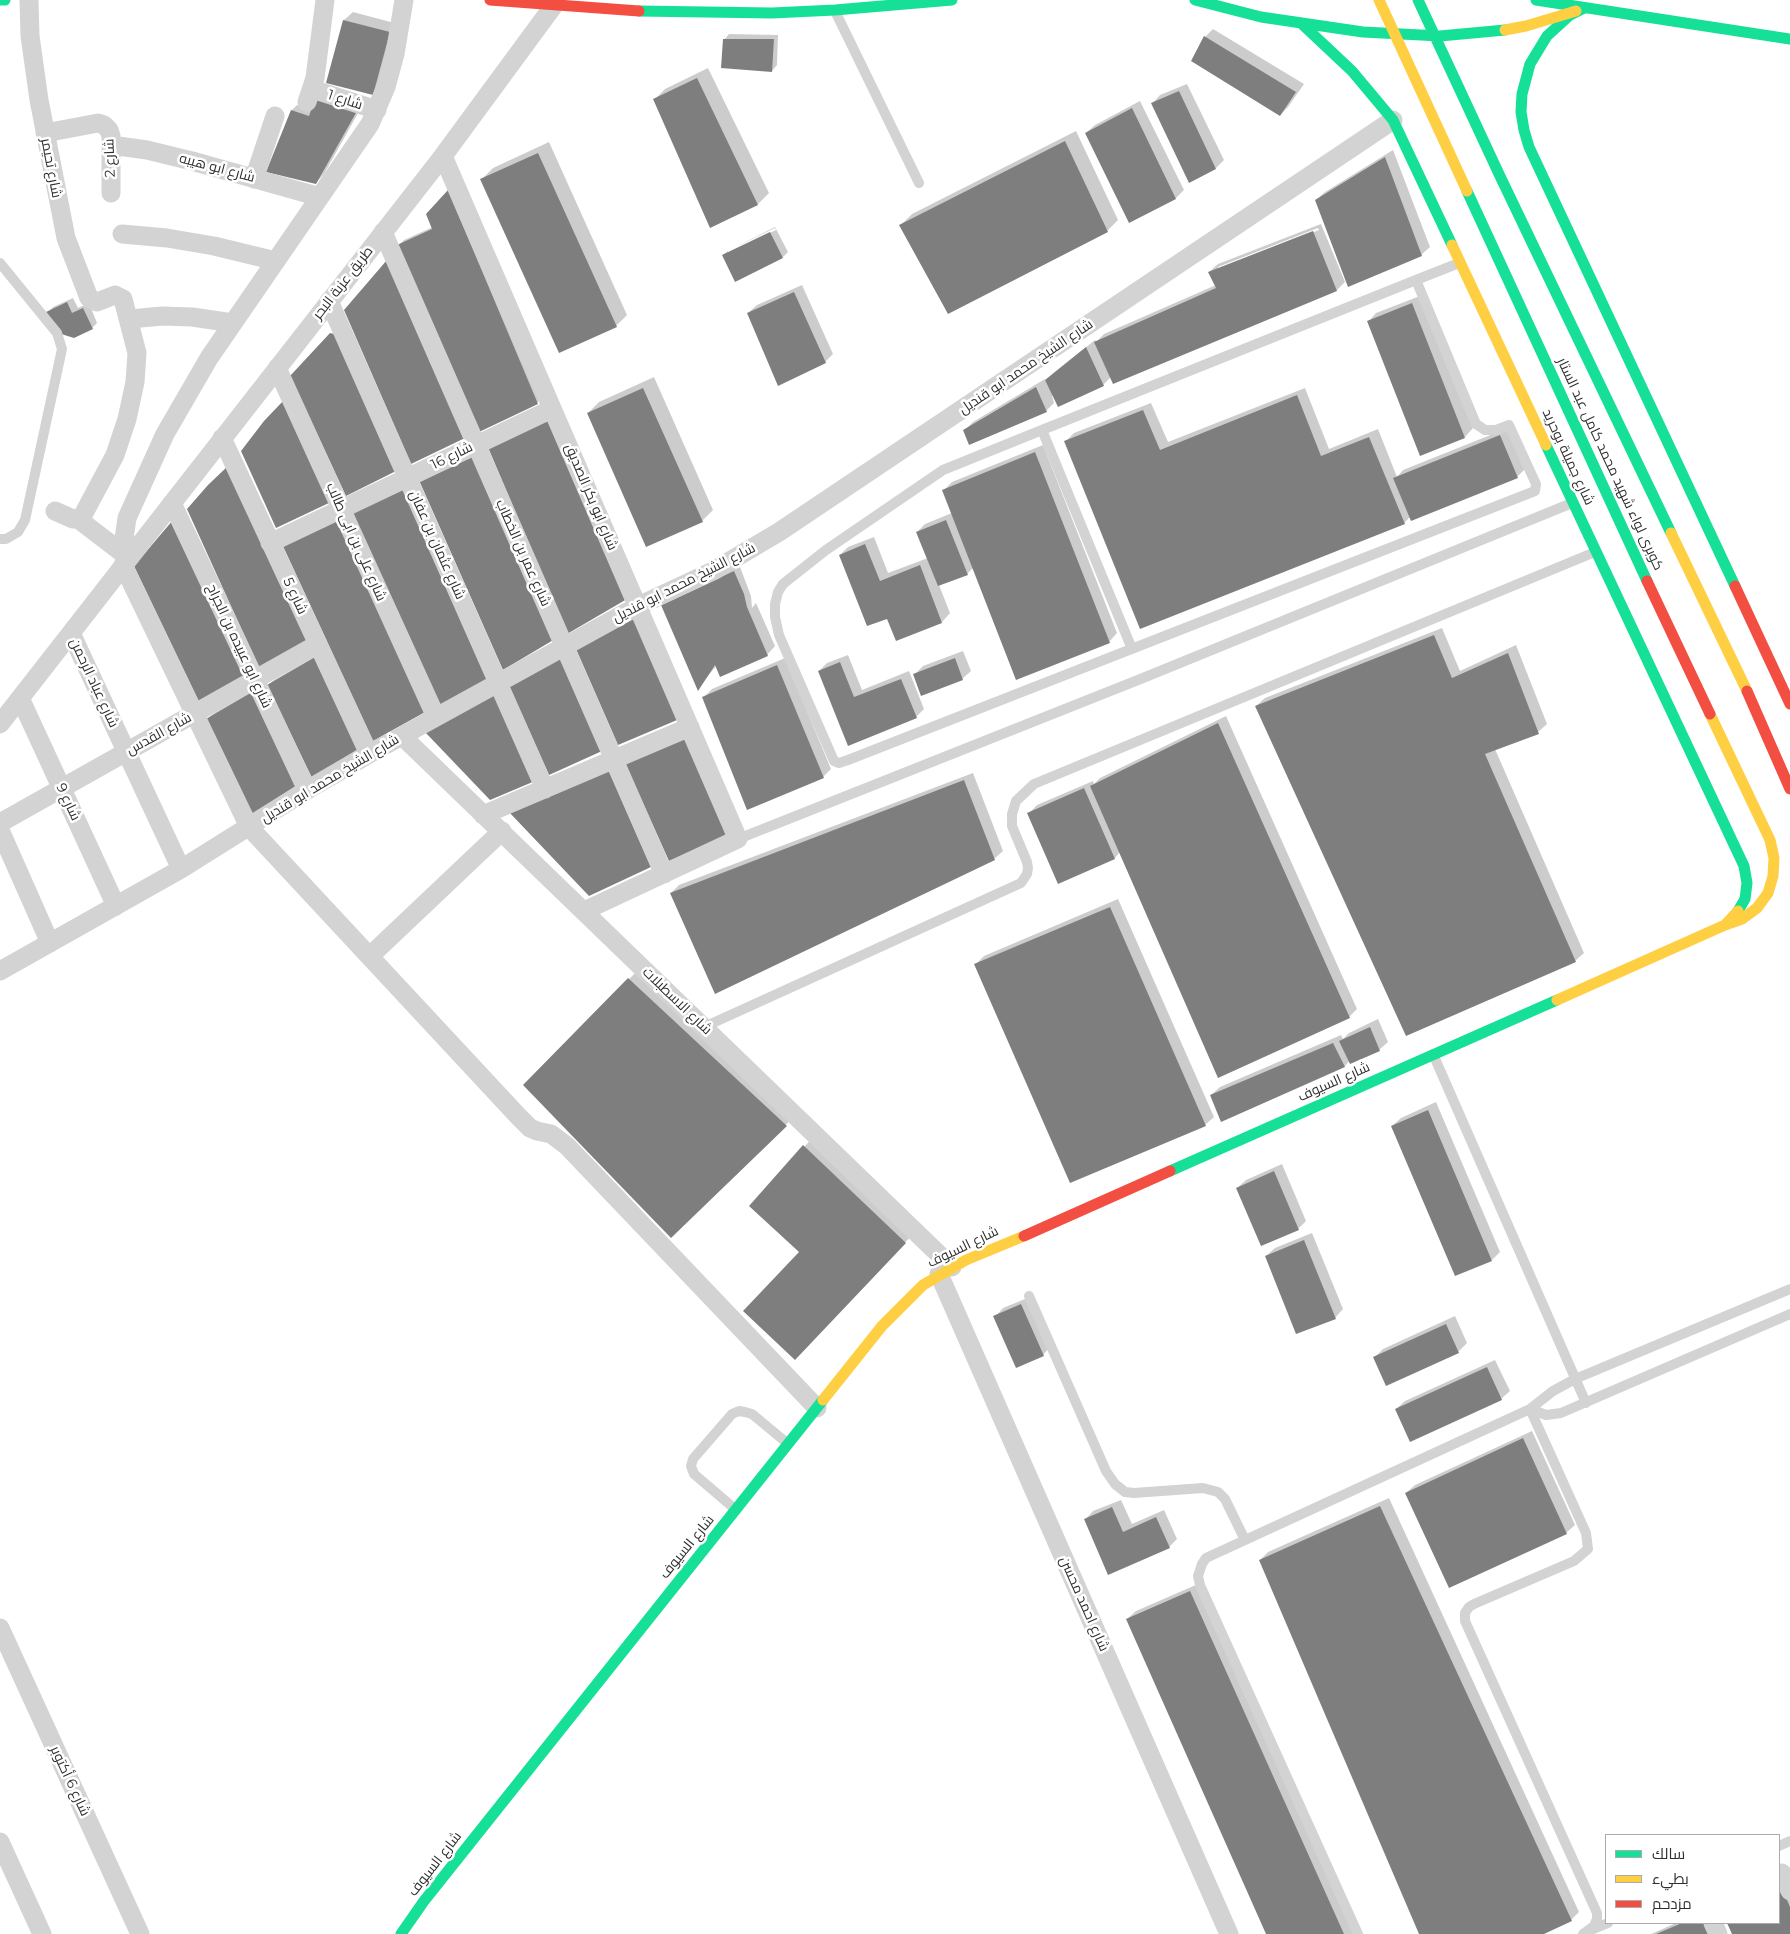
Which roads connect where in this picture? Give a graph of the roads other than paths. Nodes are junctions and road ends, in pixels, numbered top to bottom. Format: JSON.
{"nodes":[{"id":1,"x":0,"y":0,"type":"edge"},
{"id":2,"x":5,"y":0,"type":"edge"},
{"id":3,"x":29,"y":0,"type":"edge"},
{"id":4,"x":325,"y":0,"type":"edge"},
{"id":5,"x":404,"y":0,"type":"edge"},
{"id":6,"x":490,"y":0,"type":"edge"},
{"id":7,"x":952,"y":0,"type":"edge"},
{"id":8,"x":1195,"y":0,"type":"edge"},
{"id":9,"x":1379,"y":0,"type":"edge"},
{"id":10,"x":1418,"y":0,"type":"edge"},
{"id":11,"x":1536,"y":0,"type":"edge"},
{"id":12,"x":554,"y":5,"type":"junction"},
{"id":13,"x":1584,"y":8,"type":"junction"},
{"id":14,"x":835,"y":10,"type":"junction"},
{"id":15,"x":1302,"y":24,"type":"junction"},
{"id":16,"x":1790,"y":40,"type":"edge"},
{"id":17,"x":377,"y":110,"type":"junction"},
{"id":18,"x":275,"y":116,"type":"dead end"},
{"id":19,"x":1393,"y":120,"type":"junction"},
{"id":20,"x":44,"y":133,"type":"junction"},
{"id":21,"x":111,"y":145,"type":"junction"},
{"id":22,"x":443,"y":156,"type":"junction"},
{"id":23,"x":254,"y":179,"type":"junction"},
{"id":24,"x":919,"y":184,"type":"dead end"},
{"id":25,"x":112,"y":194,"type":"dead end"},
{"id":26,"x":320,"y":197,"type":"junction"},
{"id":27,"x":383,"y":232,"type":"junction"},
{"id":28,"x":122,"y":234,"type":"dead end"},
{"id":29,"x":276,"y":261,"type":"junction"},
{"id":30,"x":0,"y":263,"type":"edge"},
{"id":31,"x":1460,"y":263,"type":"junction"},
{"id":32,"x":1416,"y":280,"type":"junction"},
{"id":33,"x":330,"y":301,"type":"junction"},
{"id":34,"x":130,"y":319,"type":"junction"},
{"id":35,"x":233,"y":323,"type":"junction"},
{"id":36,"x":277,"y":368,"type":"junction"},
{"id":37,"x":552,"y":409,"type":"junction"},
{"id":38,"x":1042,"y":430,"type":"junction"},
{"id":39,"x":222,"y":438,"type":"junction"},
{"id":40,"x":476,"y":445,"type":"junction"},
{"id":41,"x":408,"y":478,"type":"junction"},
{"id":42,"x":172,"y":503,"type":"junction"},
{"id":43,"x":1573,"y":503,"type":"junction"},
{"id":44,"x":341,"y":509,"type":"junction"},
{"id":45,"x":56,"y":511,"type":"dead end"},
{"id":46,"x":78,"y":519,"type":"junction"},
{"id":47,"x":0,"y":539,"type":"edge"},
{"id":48,"x":270,"y":543,"type":"junction"},
{"id":49,"x":1596,"y":552,"type":"junction"},
{"id":50,"x":126,"y":562,"type":"junction"},
{"id":51,"x":638,"y":606,"type":"junction"},
{"id":52,"x":71,"y":633,"type":"junction"},
{"id":53,"x":318,"y":644,"type":"junction"},
{"id":54,"x":564,"y":646,"type":"junction"},
{"id":55,"x":1132,"y":649,"type":"junction"},
{"id":56,"x":255,"y":680,"type":"junction"},
{"id":57,"x":498,"y":682,"type":"junction"},
{"id":58,"x":20,"y":698,"type":"junction"},
{"id":59,"x":1790,"y":704,"type":"edge"},
{"id":60,"x":194,"y":714,"type":"junction"},
{"id":61,"x":436,"y":717,"type":"junction"},
{"id":62,"x":0,"y":724,"type":"edge"},
{"id":63,"x":690,"y":726,"type":"junction"},
{"id":64,"x":402,"y":736,"type":"junction"},
{"id":65,"x":126,"y":752,"type":"junction"},
{"id":66,"x":369,"y":754,"type":"junction"},
{"id":67,"x":614,"y":759,"type":"junction"},
{"id":68,"x":62,"y":788,"type":"junction"},
{"id":69,"x":545,"y":788,"type":"junction"},
{"id":70,"x":1790,"y":789,"type":"edge"},
{"id":71,"x":307,"y":790,"type":"junction"},
{"id":72,"x":484,"y":815,"type":"junction"},
{"id":73,"x":0,"y":823,"type":"edge"},
{"id":74,"x":248,"y":827,"type":"junction"},
{"id":75,"x":0,"y":830,"type":"edge"},
{"id":76,"x":502,"y":831,"type":"junction"},
{"id":77,"x":738,"y":839,"type":"junction"},
{"id":78,"x":181,"y":869,"type":"junction"},
{"id":79,"x":664,"y":874,"type":"junction"},
{"id":80,"x":116,"y":906,"type":"junction"},
{"id":81,"x":584,"y":911,"type":"junction"},
{"id":82,"x":1725,"y":925,"type":"junction"},
{"id":83,"x":50,"y":943,"type":"junction"},
{"id":84,"x":370,"y":956,"type":"junction"},
{"id":85,"x":0,"y":971,"type":"edge"},
{"id":86,"x":704,"y":1027,"type":"junction"},
{"id":87,"x":1433,"y":1054,"type":"junction"},
{"id":88,"x":945,"y":1270,"type":"junction"},
{"id":89,"x":1790,"y":1289,"type":"edge"},
{"id":90,"x":1029,"y":1296,"type":"dead end"},
{"id":91,"x":1790,"y":1314,"type":"edge"},
{"id":92,"x":1576,"y":1379,"type":"junction"},
{"id":93,"x":1586,"y":1403,"type":"junction"},
{"id":94,"x":817,"y":1408,"type":"junction"},
{"id":95,"x":1530,"y":1409,"type":"junction"},
{"id":96,"x":788,"y":1444,"type":"junction"},
{"id":97,"x":736,"y":1510,"type":"junction"},
{"id":98,"x":1245,"y":1540,"type":"junction"},
{"id":99,"x":0,"y":1628,"type":"edge"},
{"id":100,"x":0,"y":1842,"type":"edge"},
{"id":101,"x":1782,"y":1873,"type":"dead end"},
{"id":102,"x":1790,"y":1891,"type":"edge"},
{"id":103,"x":1606,"y":1924,"type":"edge"},
{"id":104,"x":1584,"y":1933,"type":"edge"},
{"id":105,"x":42,"y":1934,"type":"edge"},
{"id":106,"x":140,"y":1934,"type":"edge"},
{"id":107,"x":401,"y":1934,"type":"edge"},
{"id":108,"x":1229,"y":1934,"type":"edge"},
{"id":109,"x":1358,"y":1934,"type":"edge"}],
"edges":[{"from":1,"to":2,"type":"main road"},
{"from":3,"to":20,"type":"street","name":"شارع تحيمر"},
{"from":4,"to":17,"type":"street","name":"شارع 1"},
{"from":5,"to":17,"type":"street"},
{"from":6,"to":12,"type":"main road"},
{"from":7,"to":14,"type":"main road"},
{"from":8,"to":15,"type":"main road"},
{"from":9,"to":82,"type":"main road","name":"كوبرى لواء شهيد محمد كامل عبد الستار"},
{"from":10,"to":70,"type":"main road","name":"كوبرى لواء شهيد محمد كامل عبد الستار"},
{"from":11,"to":13,"type":"main road"},
{"from":12,"to":14,"type":"main road"},
{"from":12,"to":22,"type":"street","name":"طريق عزبة البحر"},
{"from":13,"to":15,"type":"main road"},
{"from":13,"to":16,"type":"main road"},
{"from":13,"to":59,"type":"main road"},
{"from":14,"to":24,"type":"lane"},
{"from":15,"to":19,"type":"main road","name":"شارع جميلة بوحريد"},
{"from":17,"to":26,"type":"street"},
{"from":18,"to":23,"type":"street"},
{"from":19,"to":31,"type":"main road","name":"شارع جميلة بوحريد"},
{"from":19,"to":51,"type":"street","name":"شارع الشيخ محمد ابو قنديل"},
{"from":20,"to":21,"type":"street","name":"شارع 2"},
{"from":20,"to":34,"type":"street","name":"شارع تحيمر"},
{"from":21,"to":23,"type":"street","name":"شارع ابو هيبه"},
{"from":21,"to":25,"type":"street","name":"شارع 2"},
{"from":22,"to":27,"type":"street","name":"طريق عزبة البحر"},
{"from":22,"to":37,"type":"street","name":"شارع ابو بكر الصديق"},
{"from":23,"to":26,"type":"street","name":"شارع ابو هيبه"},
{"from":26,"to":29,"type":"street"},
{"from":27,"to":33,"type":"street","name":"طريق عزبة البحر"},
{"from":27,"to":40,"type":"street","name":"شارع عمر بن الخطاب"},
{"from":28,"to":29,"type":"street"},
{"from":29,"to":35,"type":"street"},
{"from":30,"to":47,"type":"lane"},
{"from":31,"to":32,"type":"lane"},
{"from":31,"to":43,"type":"main road","name":"شارع جميلة بوحريد"},
{"from":32,"to":38,"type":"lane"},
{"from":32,"to":55,"type":"lane"},
{"from":33,"to":36,"type":"street","name":"طريق عزبة البحر"},
{"from":33,"to":41,"type":"street","name":"شارع عثمان بن عفان"},
{"from":34,"to":35,"type":"street"},
{"from":34,"to":46,"type":"street"},
{"from":35,"to":50,"type":"street"},
{"from":36,"to":39,"type":"street","name":"طريق عزبة البحر"},
{"from":36,"to":44,"type":"street","name":"شارع على بن ابى طالب"},
{"from":37,"to":40,"type":"street","name":"شارع 16"},
{"from":37,"to":51,"type":"street","name":"شارع ابو بكر الصديق"},
{"from":38,"to":55,"type":"lane"},
{"from":38,"to":55,"type":"lane"},
{"from":39,"to":42,"type":"street","name":"طريق عزبة البحر"},
{"from":39,"to":48,"type":"street","name":"شارع 5"},
{"from":40,"to":41,"type":"street","name":"شارع 16"},
{"from":40,"to":54,"type":"street","name":"شارع عمر بن الخطاب"},
{"from":41,"to":44,"type":"street","name":"شارع 16"},
{"from":41,"to":57,"type":"street","name":"شارع عثمان بن عفان"},
{"from":42,"to":50,"type":"street","name":"طريق عزبة البحر"},
{"from":42,"to":56,"type":"street","name":"شارع ابو عبيده بن الجراح"},
{"from":43,"to":49,"type":"main road","name":"شارع جميلة بوحريد"},
{"from":43,"to":77,"type":"lane"},
{"from":44,"to":48,"type":"street","name":"شارع 16"},
{"from":44,"to":61,"type":"street","name":"شارع على بن ابى طالب"},
{"from":45,"to":46,"type":"street"},
{"from":46,"to":50,"type":"street"},
{"from":48,"to":53,"type":"street","name":"شارع 5"},
{"from":49,"to":82,"type":"main road","name":"شارع جميلة بوحريد"},
{"from":49,"to":86,"type":"lane"},
{"from":50,"to":52,"type":"street","name":"طريق عزبة البحر"},
{"from":50,"to":60,"type":"street"},
{"from":51,"to":54,"type":"street","name":"شارع الشيخ محمد ابو قنديل"},
{"from":51,"to":63,"type":"street","name":"شارع ابو بكر الصديق"},
{"from":52,"to":58,"type":"street","name":"طريق عزبة البحر"},
{"from":52,"to":65,"type":"street","name":"شارع عباد الرحمن"},
{"from":53,"to":56,"type":"street","name":"شارع القدس"},
{"from":53,"to":66,"type":"street","name":"شارع 5"},
{"from":54,"to":57,"type":"street","name":"شارع الشيخ محمد ابو قنديل"},
{"from":54,"to":67,"type":"street","name":"شارع عمر بن الخطاب"},
{"from":56,"to":60,"type":"street","name":"شارع القدس"},
{"from":56,"to":71,"type":"street","name":"شارع ابو عبيده بن الجراح"},
{"from":57,"to":61,"type":"street","name":"شارع الشيخ محمد ابو قنديل"},
{"from":57,"to":69,"type":"street","name":"شارع عثمان بن عفان"},
{"from":58,"to":62,"type":"street","name":"طريق عزبة البحر"},
{"from":58,"to":68,"type":"street","name":"شارع 9"},
{"from":60,"to":65,"type":"street","name":"شارع القدس"},
{"from":60,"to":74,"type":"street"},
{"from":61,"to":64,"type":"street","name":"شارع الشيخ محمد ابو قنديل"},
{"from":63,"to":67,"type":"street"},
{"from":63,"to":77,"type":"street","name":"شارع ابو بكر الصديق"},
{"from":64,"to":66,"type":"street","name":"شارع الشيخ محمد ابو قنديل"},
{"from":64,"to":72,"type":"street","name":"شارع الاسطبلات"},
{"from":65,"to":68,"type":"street","name":"شارع القدس"},
{"from":65,"to":78,"type":"street","name":"شارع عباد الرحمن"},
{"from":66,"to":71,"type":"street","name":"شارع الشيخ محمد ابو قنديل"},
{"from":67,"to":69,"type":"street"},
{"from":67,"to":79,"type":"street","name":"شارع عمر بن الخطاب"},
{"from":68,"to":73,"type":"street","name":"شارع القدس"},
{"from":68,"to":80,"type":"street","name":"شارع 9"},
{"from":69,"to":72,"type":"street"},
{"from":71,"to":74,"type":"street","name":"شارع الشيخ محمد ابو قنديل"},
{"from":72,"to":76,"type":"street","name":"شارع الاسطبلات"},
{"from":74,"to":78,"type":"street","name":"شارع الشيخ محمد ابو قنديل"},
{"from":74,"to":84,"type":"street"},
{"from":75,"to":83,"type":"street"},
{"from":76,"to":81,"type":"street","name":"شارع الاسطبلات"},
{"from":76,"to":84,"type":"street"},
{"from":77,"to":79,"type":"street"},
{"from":78,"to":80,"type":"street","name":"شارع الشيخ محمد ابو قنديل"},
{"from":79,"to":81,"type":"street"},
{"from":80,"to":83,"type":"street","name":"شارع الشيخ محمد ابو قنديل"},
{"from":81,"to":86,"type":"street","name":"شارع الاسطبلات"},
{"from":82,"to":87,"type":"main road","name":"شارع السيوف"},
{"from":83,"to":85,"type":"street","name":"شارع الشيخ محمد ابو قنديل"},
{"from":84,"to":94,"type":"street"},
{"from":86,"to":88,"type":"street","name":"شارع الاسطبلات"},
{"from":87,"to":88,"type":"main road","name":"شارع السيوف"},
{"from":87,"to":92,"type":"lane"},
{"from":88,"to":94,"type":"main road","name":"شارع السيوف"},
{"from":88,"to":108,"type":"street","name":"شارع احمد محسن"},
{"from":89,"to":92,"type":"lane"},
{"from":90,"to":98,"type":"lane"},
{"from":91,"to":93,"type":"lane"},
{"from":92,"to":93,"type":"lane"},
{"from":92,"to":95,"type":"lane"},
{"from":93,"to":95,"type":"lane"},
{"from":94,"to":96,"type":"main road","name":"شارع السيوف"},
{"from":95,"to":98,"type":"lane"},
{"from":95,"to":104,"type":"lane"},
{"from":96,"to":97,"type":"main road","name":"شارع السيوف"},
{"from":96,"to":97,"type":"lane"},
{"from":97,"to":107,"type":"main road","name":"شارع السيوف"},
{"from":98,"to":109,"type":"lane"},
{"from":99,"to":106,"type":"street","name":"شارع 6 أكتوبر"},
{"from":100,"to":105,"type":"street"},
{"from":101,"to":102,"type":"street"},
{"from":103,"to":104,"type":"lane"}]}
